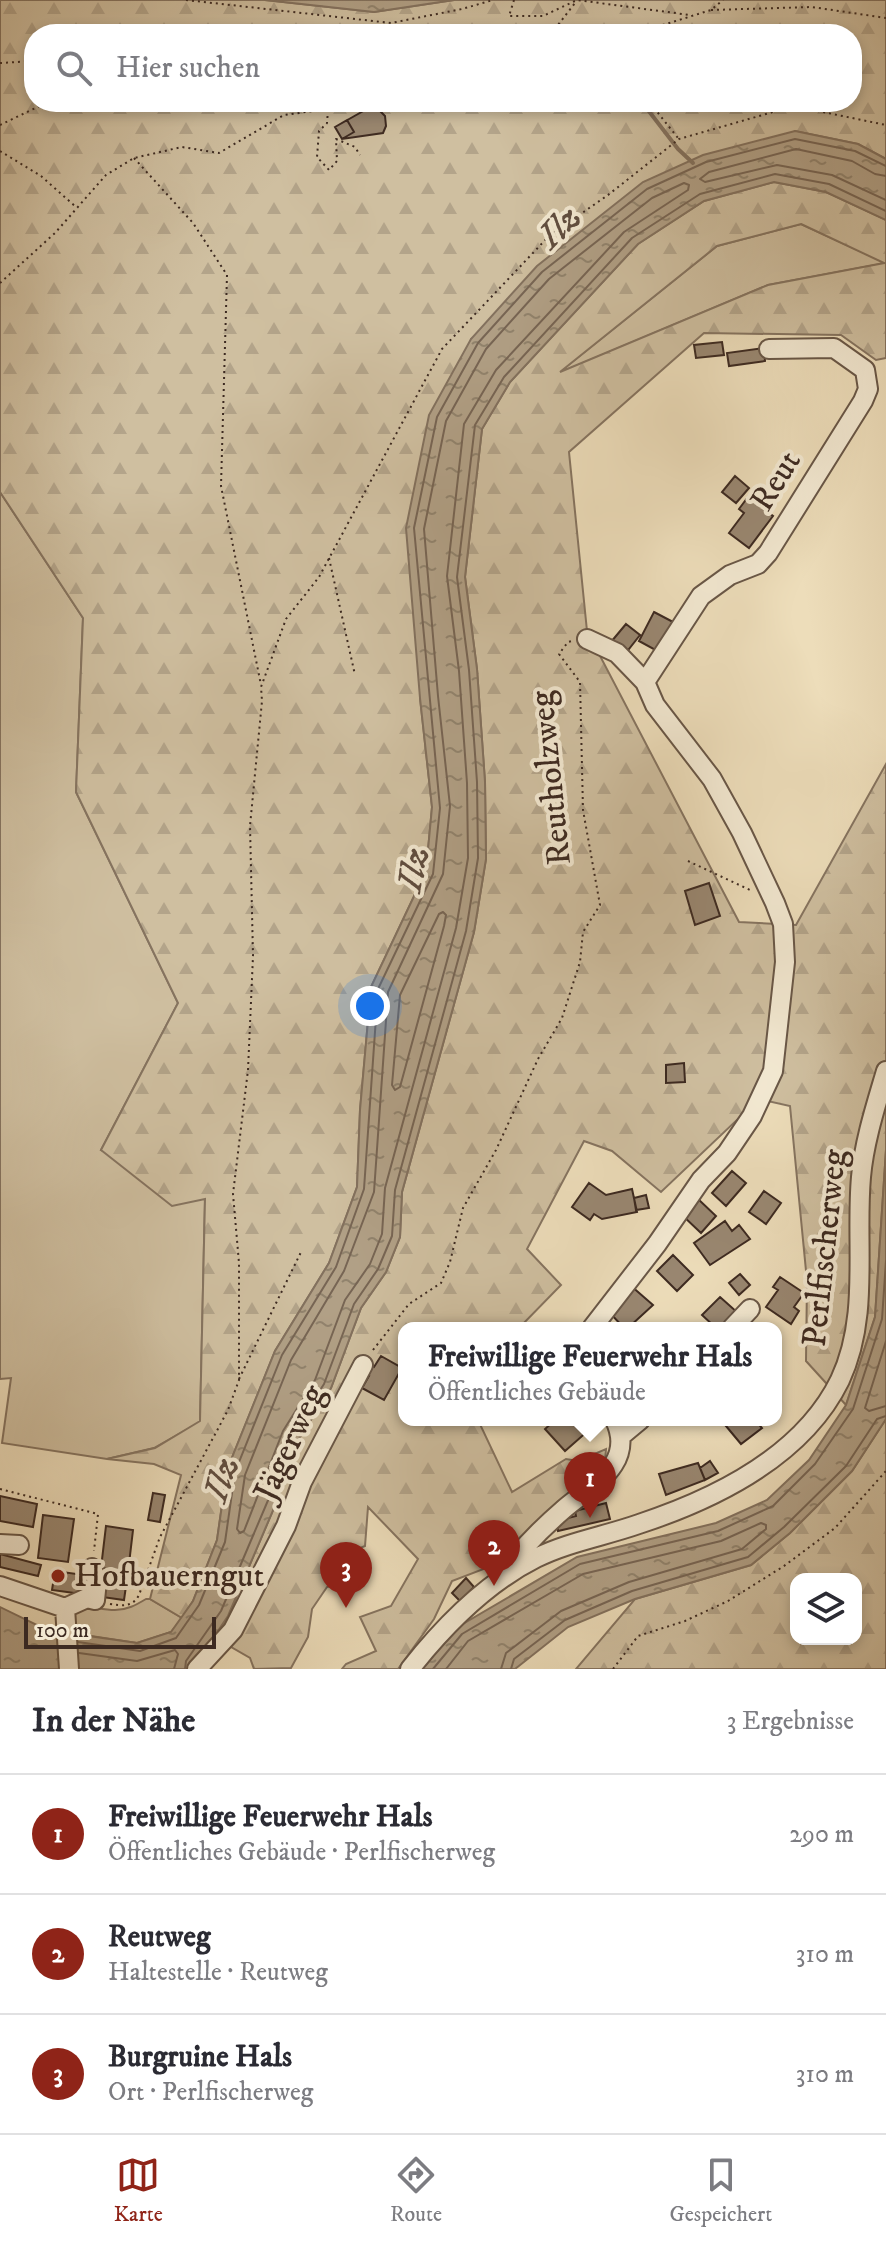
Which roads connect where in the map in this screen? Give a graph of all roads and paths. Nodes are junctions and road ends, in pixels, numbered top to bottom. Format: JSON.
{"nodes":[{"id":1,"x":186,"y":0,"type":"edge"},
{"id":2,"x":493,"y":0,"type":"edge"},
{"id":3,"x":514,"y":0,"type":"edge"},
{"id":4,"x":577,"y":0,"type":"edge"},
{"id":5,"x":723,"y":0,"type":"edge"},
{"id":6,"x":711,"y":10,"type":"junction"},
{"id":7,"x":690,"y":15,"type":"junction"},
{"id":8,"x":886,"y":18,"type":"edge"},
{"id":9,"x":559,"y":24,"type":"edge"},
{"id":10,"x":663,"y":24,"type":"edge"},
{"id":11,"x":24,"y":62,"type":"edge"},
{"id":12,"x":0,"y":63,"type":"edge"},
{"id":13,"x":27,"y":112,"type":"edge"},
{"id":14,"x":303,"y":112,"type":"edge"},
{"id":15,"x":328,"y":112,"type":"edge"},
{"id":16,"x":657,"y":112,"type":"edge"},
{"id":17,"x":773,"y":112,"type":"edge"},
{"id":18,"x":823,"y":112,"type":"edge"},
{"id":19,"x":0,"y":125,"type":"edge"},
{"id":20,"x":886,"y":125,"type":"edge"},
{"id":21,"x":679,"y":139,"type":"junction"},
{"id":22,"x":0,"y":151,"type":"edge"},
{"id":23,"x":360,"y":155,"type":"dead end"},
{"id":24,"x":134,"y":158,"type":"junction"},
{"id":25,"x":77,"y":208,"type":"junction"},
{"id":26,"x":0,"y":283,"type":"edge"},
{"id":27,"x":769,"y":349,"type":"dead end"},
{"id":28,"x":329,"y":557,"type":"junction"},
{"id":29,"x":587,"y":639,"type":"joint"},
{"id":30,"x":355,"y":675,"type":"dead end"},
{"id":31,"x":645,"y":682,"type":"junction"},
{"id":32,"x":261,"y":687,"type":"junction"},
{"id":33,"x":688,"y":861,"type":"dead end"},
{"id":34,"x":754,"y":892,"type":"dead end"},
{"id":35,"x":886,"y":1071,"type":"edge"},
{"id":36,"x":302,"y":1250,"type":"dead end"},
{"id":37,"x":750,"y":1309,"type":"dead end"},
{"id":38,"x":597,"y":1322,"type":"edge"},
{"id":39,"x":738,"y":1322,"type":"edge"},
{"id":40,"x":363,"y":1365,"type":"joint"},
{"id":41,"x":239,"y":1380,"type":"junction"},
{"id":42,"x":618,"y":1428,"type":"edge"},
{"id":43,"x":886,"y":1471,"type":"edge"},
{"id":44,"x":0,"y":1489,"type":"edge"},
{"id":45,"x":92,"y":1568,"type":"joint"},
{"id":46,"x":0,"y":1586,"type":"edge"},
{"id":47,"x":494,"y":1586,"type":"junction"},
{"id":48,"x":95,"y":1600,"type":"junction"},
{"id":49,"x":65,"y":1614,"type":"junction"},
{"id":50,"x":69,"y":1669,"type":"edge"},
{"id":51,"x":197,"y":1669,"type":"edge"},
{"id":52,"x":410,"y":1669,"type":"edge"},
{"id":53,"x":613,"y":1669,"type":"edge"}],
"edges":[{"from":1,"to":2,"type":"path"},
{"from":3,"to":4,"type":"path"},
{"from":4,"to":7,"type":"path"},
{"from":4,"to":9,"type":"path"},
{"from":5,"to":6,"type":"path"},
{"from":6,"to":7,"type":"path"},
{"from":6,"to":8,"type":"path"},
{"from":7,"to":10,"type":"path"},
{"from":11,"to":12,"type":"path"},
{"from":13,"to":19,"type":"path"},
{"from":14,"to":24,"type":"path"},
{"from":15,"to":23,"type":"path"},
{"from":16,"to":21,"type":"path"},
{"from":17,"to":21,"type":"path"},
{"from":18,"to":20,"type":"path"},
{"from":21,"to":28,"type":"path"},
{"from":22,"to":25,"type":"path"},
{"from":24,"to":25,"type":"path"},
{"from":24,"to":32,"type":"path"},
{"from":25,"to":26,"type":"path"},
{"from":27,"to":31,"type":"street","name":"Reut"},
{"from":28,"to":30,"type":"path"},
{"from":28,"to":32,"type":"path"},
{"from":29,"to":31,"type":"street"},
{"from":29,"to":40,"type":"path","name":"Reutholzweg"},
{"from":31,"to":38,"type":"street"},
{"from":32,"to":41,"type":"path"},
{"from":33,"to":34,"type":"path"},
{"from":35,"to":47,"type":"street","name":"Perlfischerweg"},
{"from":36,"to":41,"type":"path"},
{"from":37,"to":39,"type":"street"},
{"from":40,"to":51,"type":"street","name":"Jägerweg"},
{"from":41,"to":48,"type":"path"},
{"from":42,"to":47,"type":"street"},
{"from":43,"to":53,"type":"path"},
{"from":44,"to":45,"type":"path"},
{"from":45,"to":48,"type":"street"},
{"from":46,"to":49,"type":"street"},
{"from":47,"to":52,"type":"street","name":"Perlfischerweg"},
{"from":48,"to":49,"type":"street"},
{"from":49,"to":50,"type":"street"}]}
